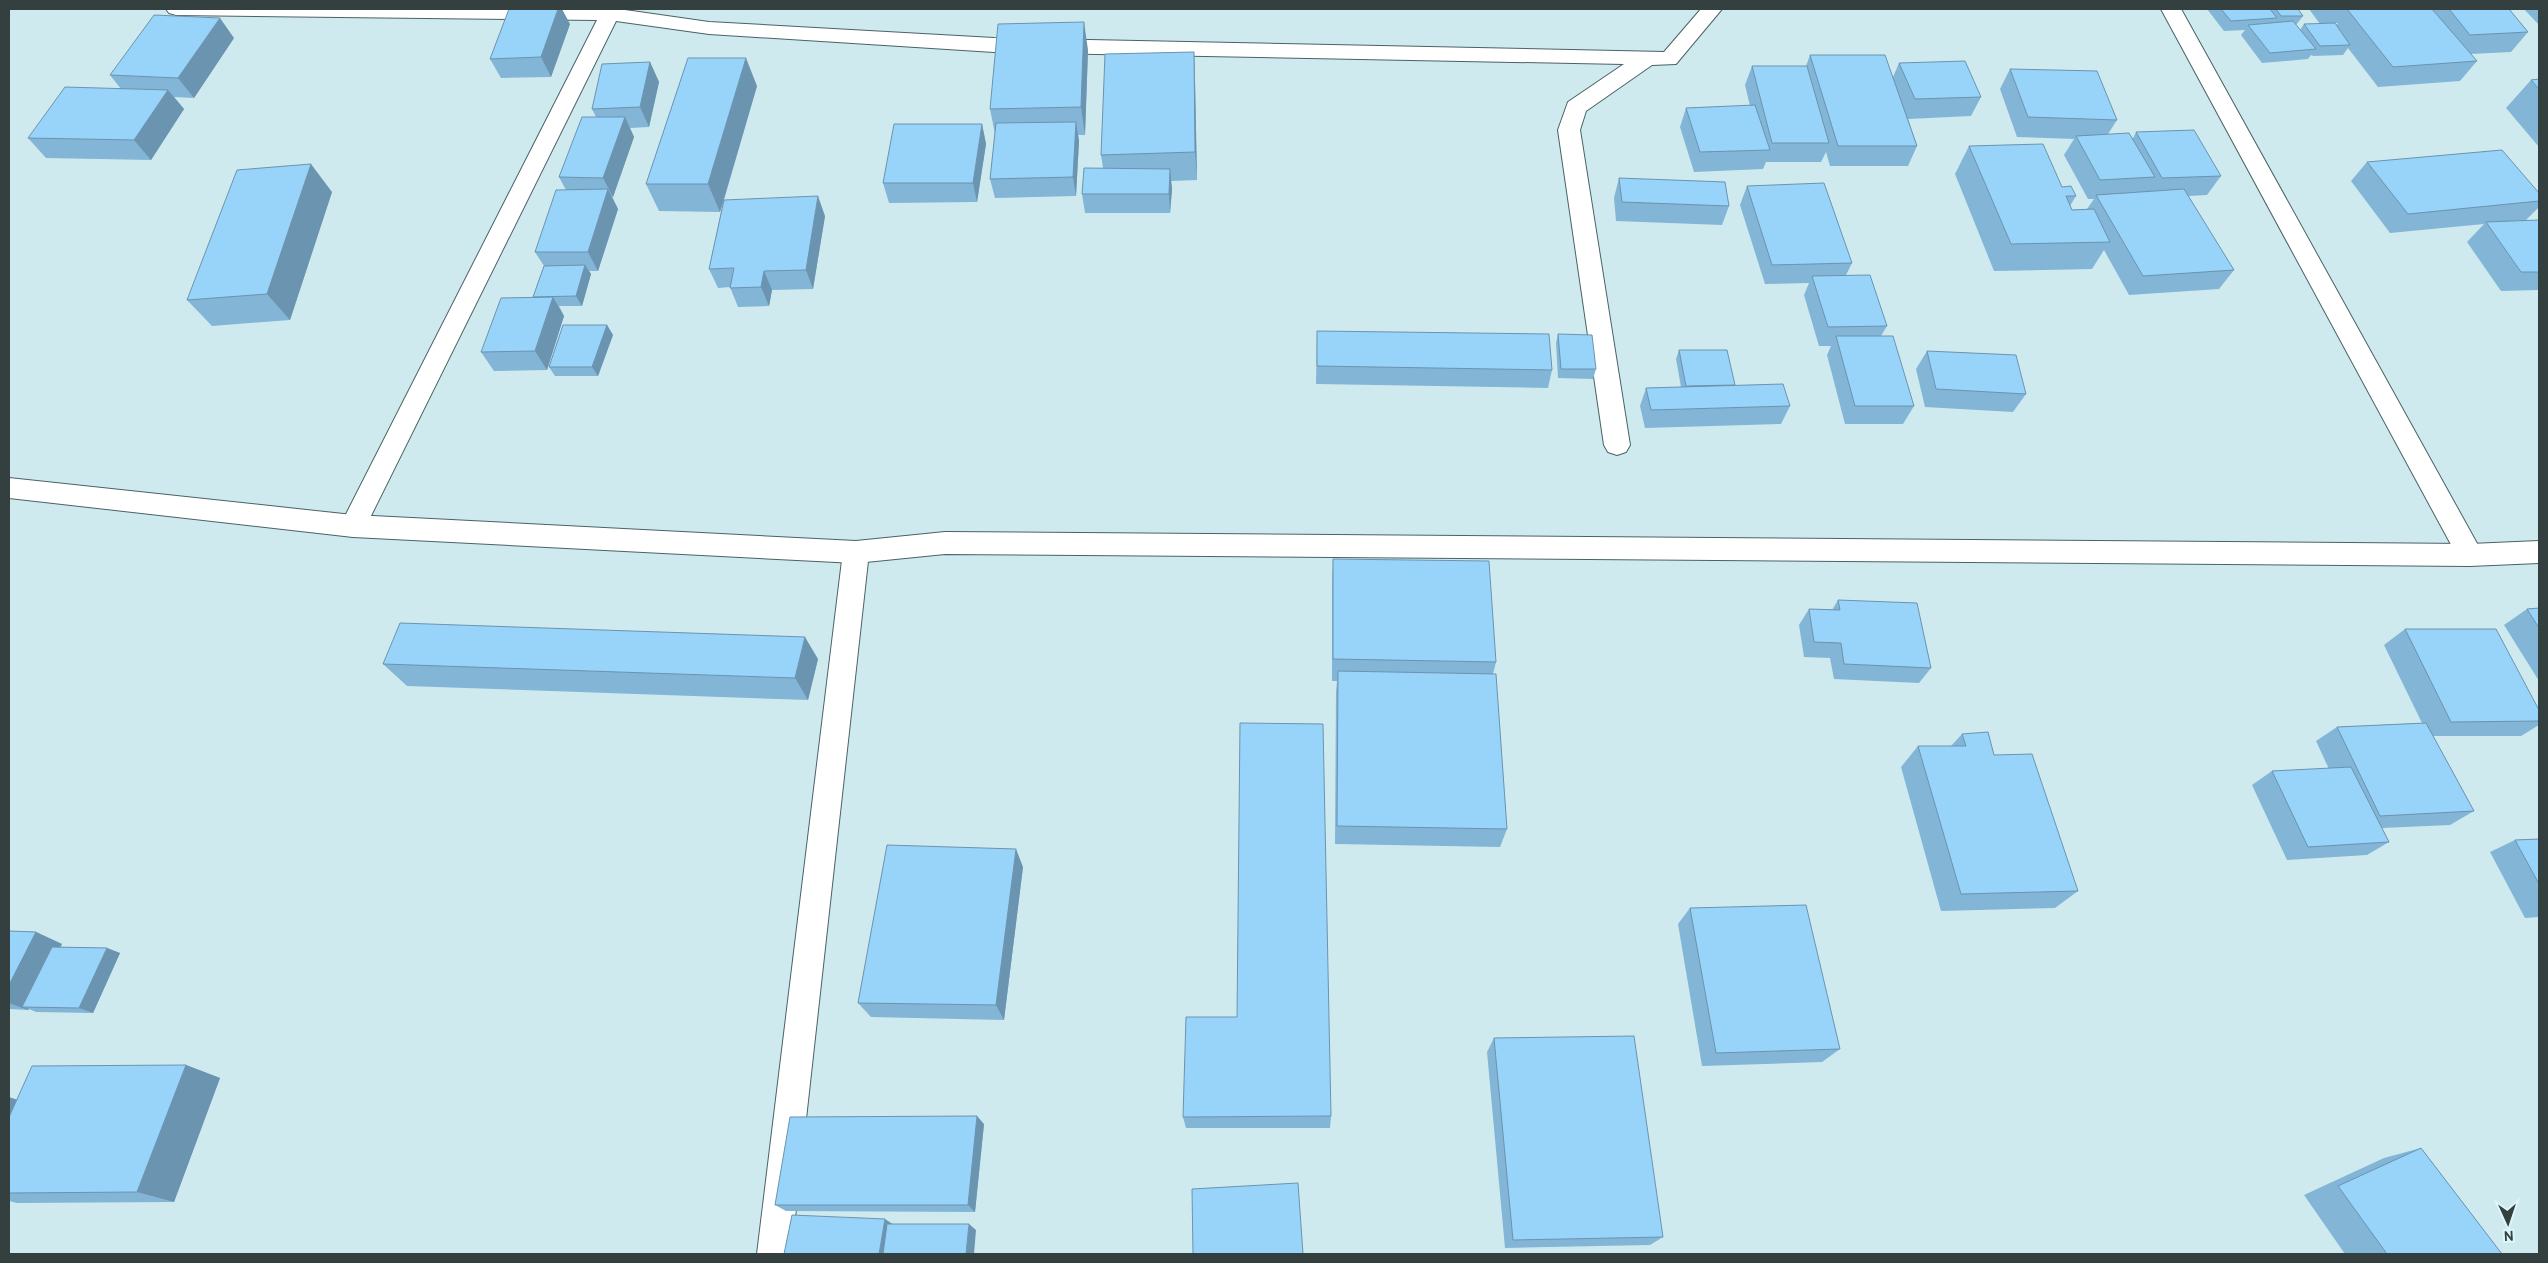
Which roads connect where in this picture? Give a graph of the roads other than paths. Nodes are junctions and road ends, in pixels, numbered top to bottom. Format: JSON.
{"nodes":[{"id":1,"x":176,"y":9,"type":"edge"},
{"id":2,"x":230,"y":9,"type":"edge"},
{"id":3,"x":1712,"y":9,"type":"edge"},
{"id":4,"x":2171,"y":9,"type":"edge"},
{"id":5,"x":610,"y":14,"type":"junction"},
{"id":6,"x":1648,"y":58,"type":"junction"},
{"id":7,"x":1617,"y":445,"type":"dead end"},
{"id":8,"x":9,"y":488,"type":"edge"},
{"id":9,"x":353,"y":526,"type":"junction"},
{"id":10,"x":856,"y":552,"type":"junction"},
{"id":11,"x":2539,"y":552,"type":"edge"},
{"id":12,"x":2470,"y":554,"type":"junction"},
{"id":13,"x":774,"y":1254,"type":"edge"}],
"edges":[{"from":1,"to":2,"type":"street"},
{"from":2,"to":5,"type":"street"},
{"from":3,"to":6,"type":"street"},
{"from":4,"to":12,"type":"street"},
{"from":5,"to":6,"type":"street"},
{"from":5,"to":9,"type":"street"},
{"from":6,"to":7,"type":"street"},
{"from":8,"to":9,"type":"street"},
{"from":9,"to":10,"type":"street"},
{"from":10,"to":12,"type":"street"},
{"from":10,"to":13,"type":"street"},
{"from":11,"to":12,"type":"street"}]}
